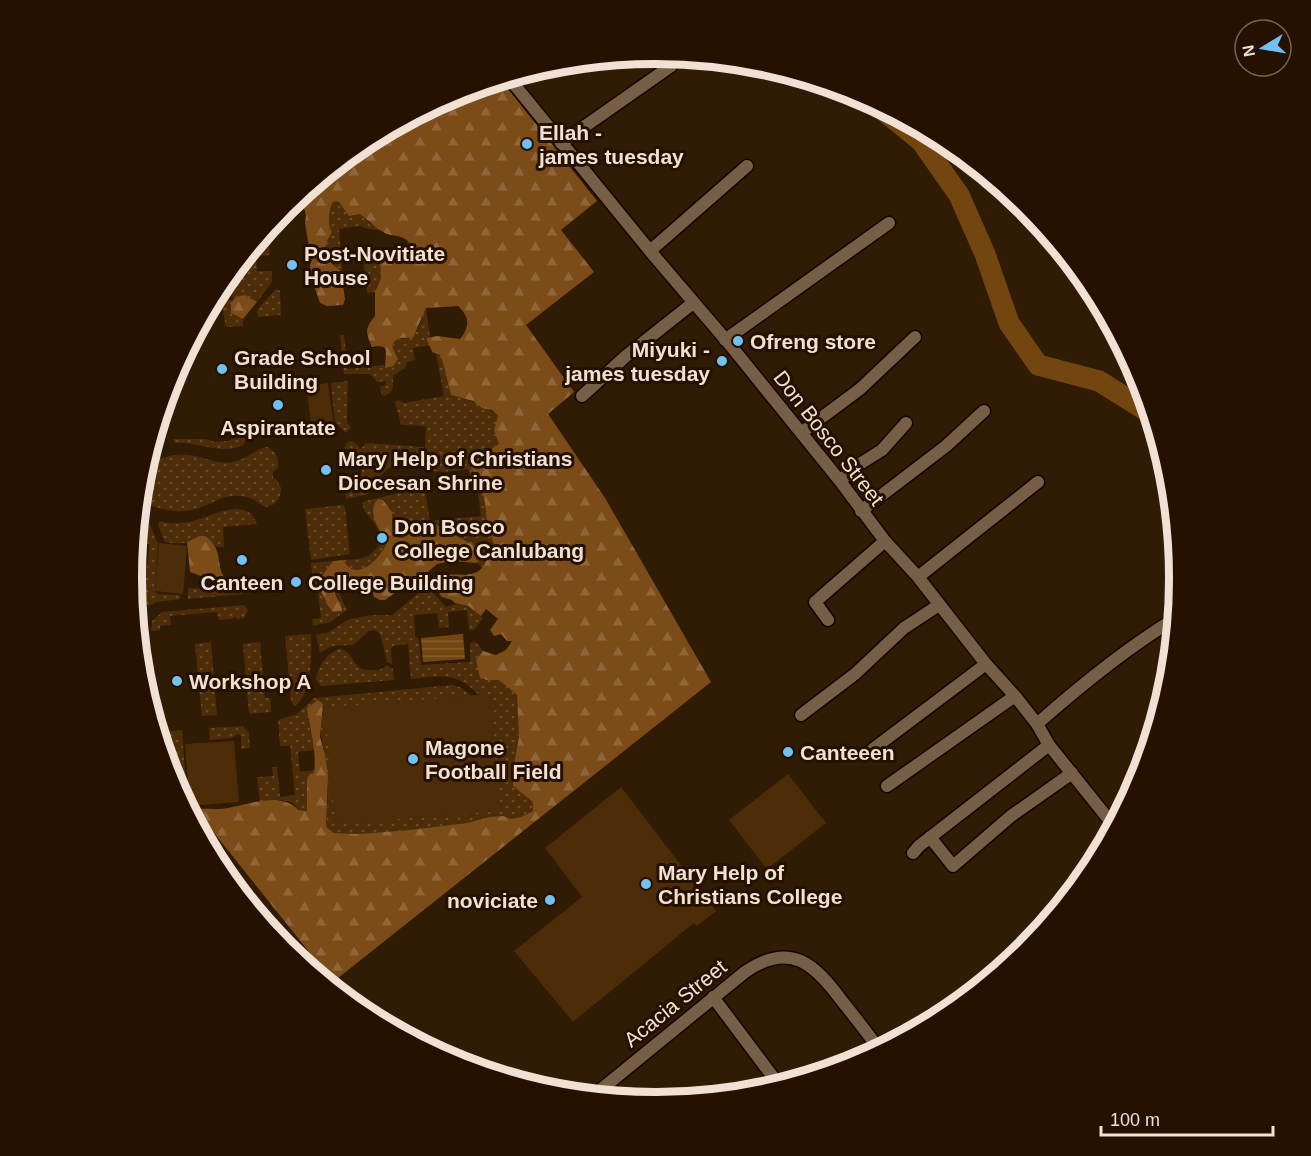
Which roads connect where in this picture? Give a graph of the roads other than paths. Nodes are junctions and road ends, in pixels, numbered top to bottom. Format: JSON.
{"nodes":[{"id":1,"x":671,"y":66,"type":"dead end"},
{"id":2,"x":514,"y":85,"type":"edge"},
{"id":3,"x":561,"y":143,"type":"junction"},
{"id":4,"x":747,"y":166,"type":"dead end"},
{"id":5,"x":889,"y":223,"type":"dead end"},
{"id":6,"x":650,"y":251,"type":"junction"},
{"id":7,"x":693,"y":303,"type":"junction"},
{"id":8,"x":915,"y":337,"type":"dead end"},
{"id":9,"x":725,"y":339,"type":"junction"},
{"id":10,"x":582,"y":396,"type":"dead end"},
{"id":11,"x":984,"y":411,"type":"dead end"},
{"id":12,"x":906,"y":423,"type":"dead end"},
{"id":13,"x":801,"y":433,"type":"junction"},
{"id":14,"x":840,"y":482,"type":"junction"},
{"id":15,"x":1038,"y":482,"type":"dead end"},
{"id":16,"x":861,"y":511,"type":"junction"},
{"id":17,"x":885,"y":541,"type":"junction"},
{"id":18,"x":918,"y":577,"type":"junction"},
{"id":19,"x":939,"y":605,"type":"junction"},
{"id":20,"x":828,"y":620,"type":"dead end"},
{"id":21,"x":1167,"y":624,"type":"edge"},
{"id":22,"x":986,"y":664,"type":"junction"},
{"id":23,"x":1015,"y":696,"type":"junction"},
{"id":24,"x":801,"y":715,"type":"dead end"},
{"id":25,"x":1037,"y":724,"type":"junction"},
{"id":26,"x":1049,"y":745,"type":"junction"},
{"id":27,"x":873,"y":748,"type":"dead end"},
{"id":28,"x":1072,"y":773,"type":"junction"},
{"id":29,"x":887,"y":786,"type":"dead end"},
{"id":30,"x":1109,"y":819,"type":"edge"},
{"id":31,"x":930,"y":837,"type":"junction"},
{"id":32,"x":913,"y":854,"type":"dead end"},
{"id":33,"x":713,"y":997,"type":"junction"},
{"id":34,"x":874,"y":1043,"type":"edge"},
{"id":35,"x":773,"y":1078,"type":"edge"},
{"id":36,"x":602,"y":1088,"type":"edge"}],
"edges":[{"from":1,"to":3,"type":"street"},
{"from":2,"to":3,"type":"street","name":"Don Bosco Street"},
{"from":3,"to":6,"type":"street","name":"Don Bosco Street"},
{"from":4,"to":6,"type":"street"},
{"from":5,"to":9,"type":"street"},
{"from":6,"to":7,"type":"street","name":"Don Bosco Street"},
{"from":7,"to":9,"type":"street","name":"Don Bosco Street"},
{"from":7,"to":10,"type":"street"},
{"from":8,"to":13,"type":"street"},
{"from":9,"to":13,"type":"street","name":"Don Bosco Street"},
{"from":11,"to":16,"type":"street"},
{"from":12,"to":14,"type":"street"},
{"from":13,"to":14,"type":"street","name":"Don Bosco Street"},
{"from":14,"to":16,"type":"street","name":"Don Bosco Street"},
{"from":15,"to":18,"type":"street"},
{"from":16,"to":17,"type":"street","name":"Don Bosco Street"},
{"from":17,"to":18,"type":"street","name":"Don Bosco Street"},
{"from":17,"to":20,"type":"street"},
{"from":18,"to":19,"type":"street","name":"Don Bosco Street"},
{"from":19,"to":22,"type":"street","name":"Don Bosco Street"},
{"from":19,"to":24,"type":"street"},
{"from":21,"to":25,"type":"street"},
{"from":22,"to":23,"type":"street","name":"Don Bosco Street"},
{"from":22,"to":27,"type":"street"},
{"from":23,"to":25,"type":"street","name":"Don Bosco Street"},
{"from":23,"to":29,"type":"street"},
{"from":25,"to":26,"type":"street","name":"Don Bosco Street"},
{"from":26,"to":28,"type":"street","name":"Don Bosco Street"},
{"from":26,"to":31,"type":"street"},
{"from":28,"to":30,"type":"street","name":"Don Bosco Street"},
{"from":28,"to":31,"type":"street"},
{"from":31,"to":32,"type":"street"},
{"from":33,"to":34,"type":"street","name":"Acacia Street"},
{"from":33,"to":35,"type":"street"},
{"from":33,"to":36,"type":"street","name":"Acacia Street"}]}
